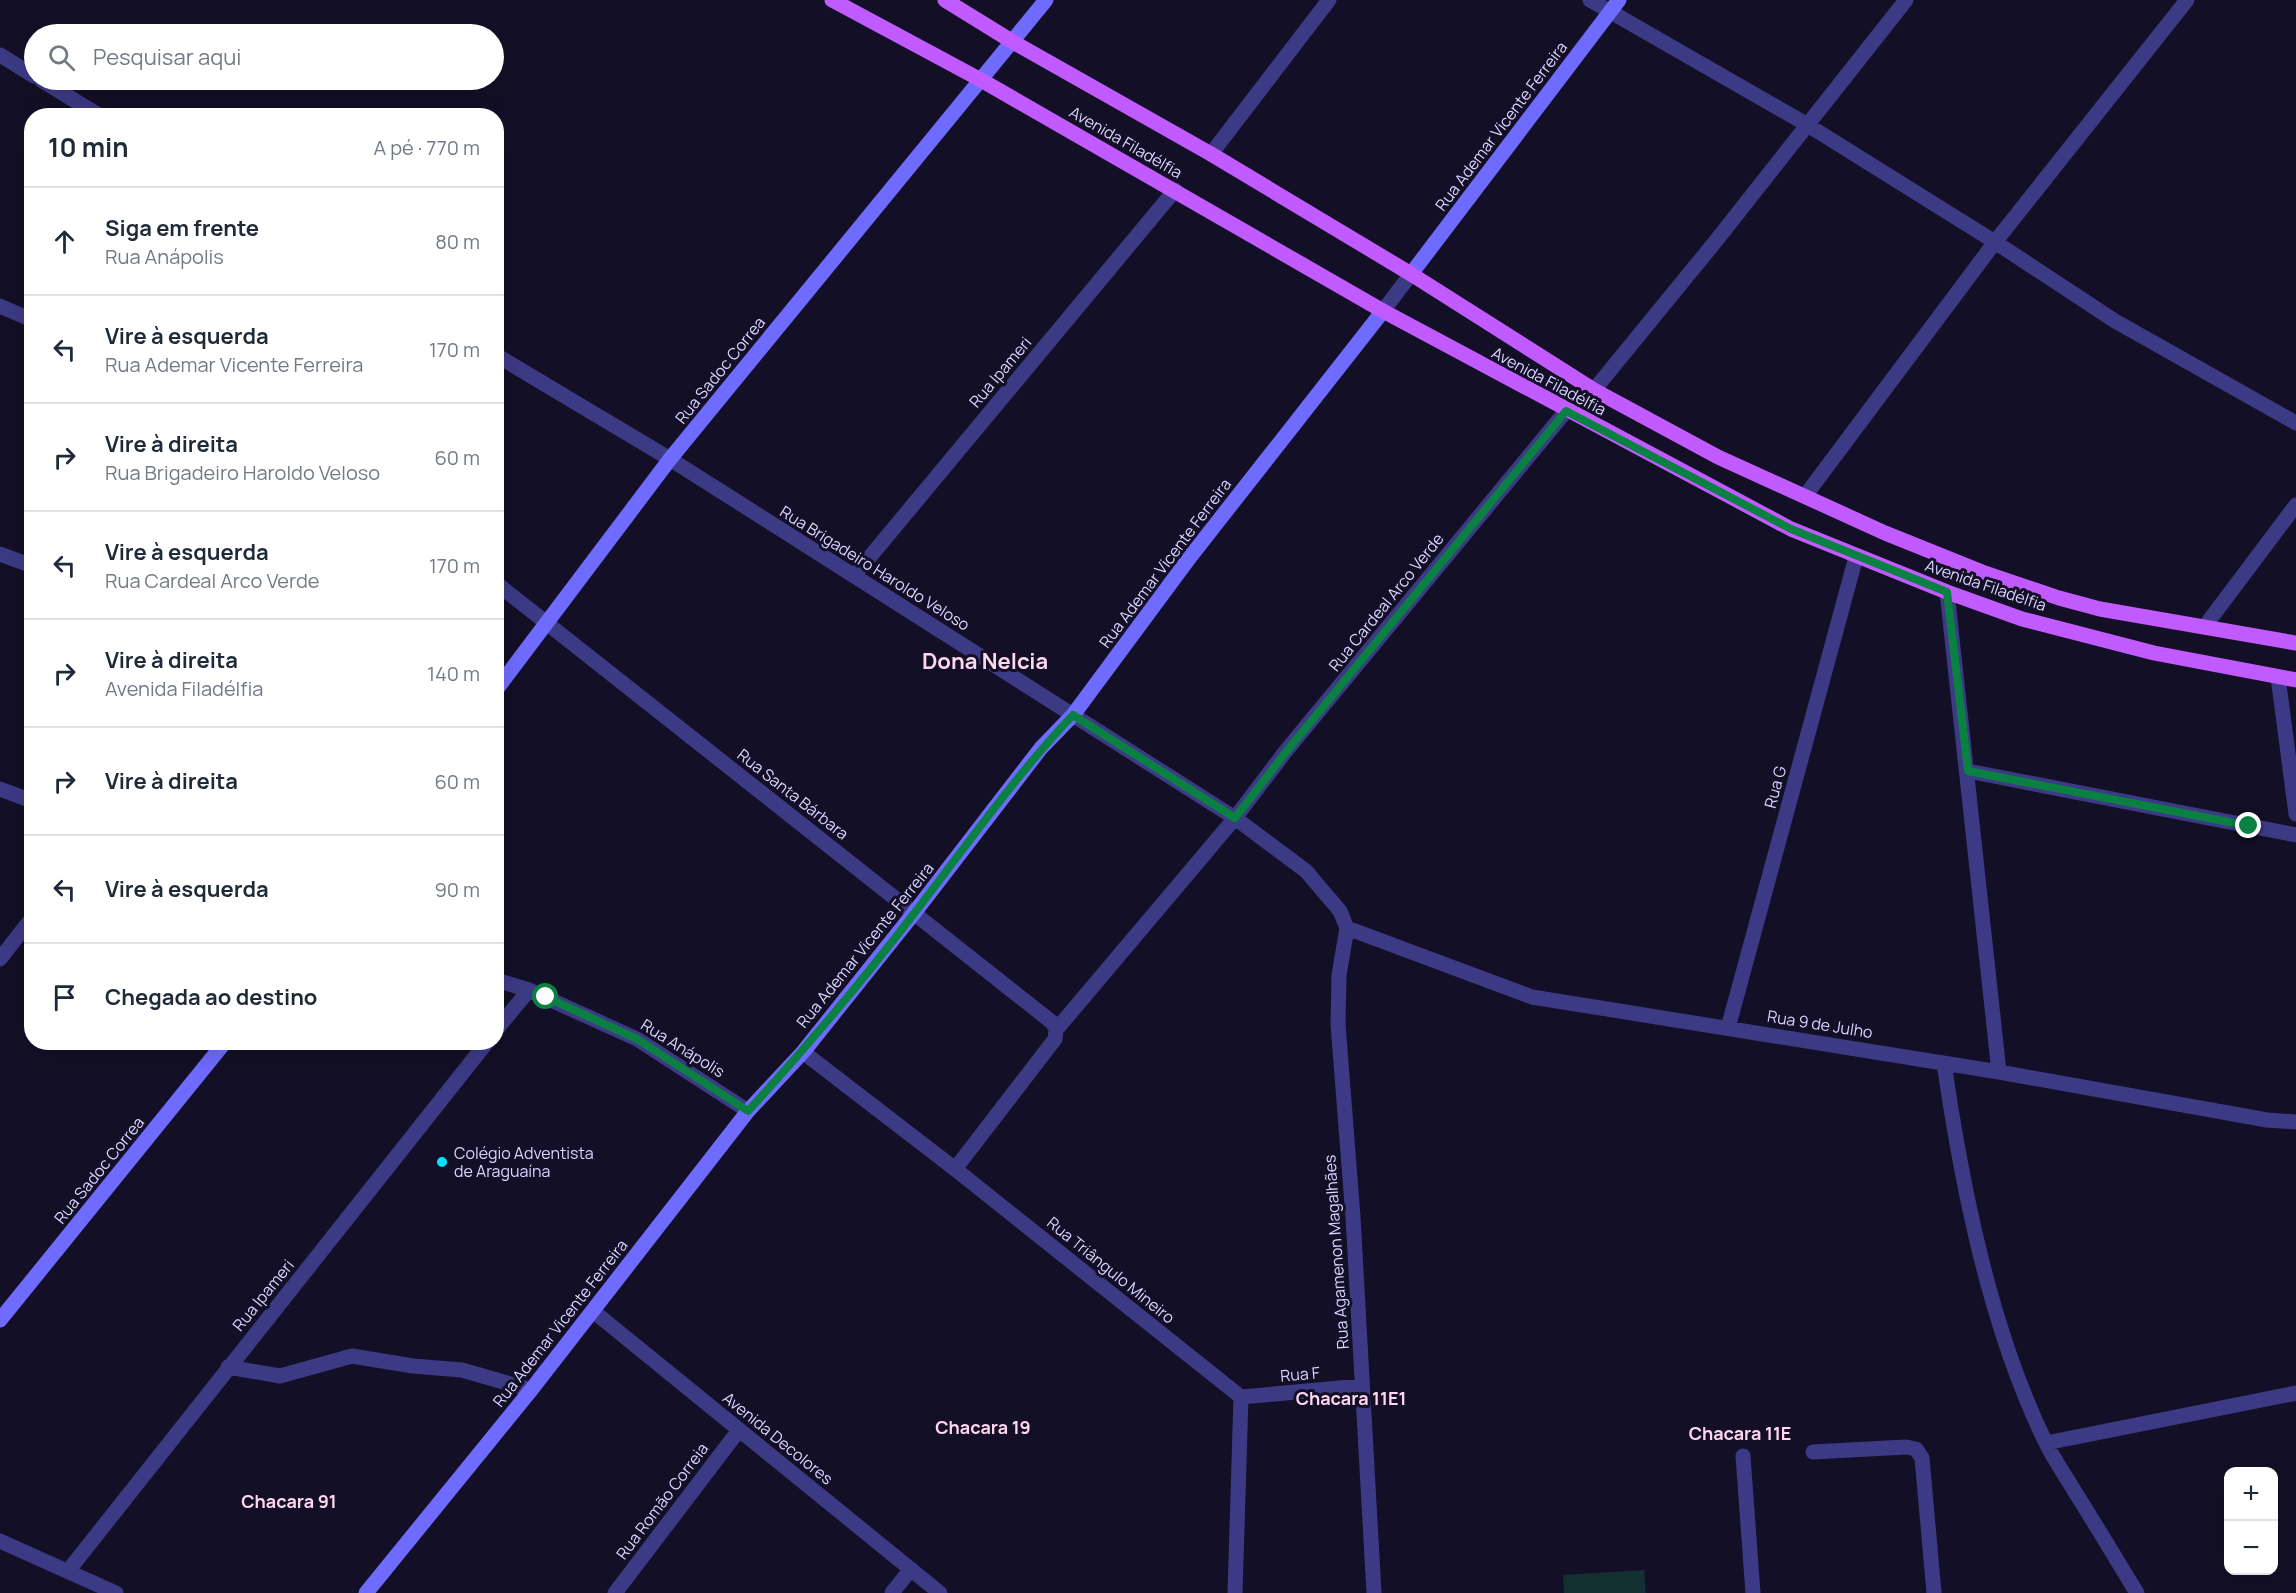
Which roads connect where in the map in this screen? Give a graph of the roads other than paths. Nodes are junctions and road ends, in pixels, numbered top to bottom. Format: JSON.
{"nodes":[{"id":1,"x":832,"y":0,"type":"edge"},
{"id":2,"x":945,"y":0,"type":"edge"},
{"id":3,"x":1046,"y":0,"type":"edge"},
{"id":4,"x":1329,"y":0,"type":"edge"},
{"id":5,"x":1590,"y":0,"type":"edge"},
{"id":6,"x":1906,"y":0,"type":"edge"},
{"id":7,"x":2187,"y":0,"type":"edge"},
{"id":8,"x":1615,"y":6,"type":"edge"},
{"id":9,"x":1013,"y":42,"type":"junction"},
{"id":10,"x":0,"y":55,"type":"edge"},
{"id":11,"x":24,"y":70,"type":"edge"},
{"id":12,"x":981,"y":80,"type":"junction"},
{"id":13,"x":57,"y":90,"type":"edge"},
{"id":14,"x":87,"y":108,"type":"edge"},
{"id":15,"x":1806,"y":124,"type":"junction"},
{"id":16,"x":1211,"y":154,"type":"junction"},
{"id":17,"x":1175,"y":190,"type":"junction"},
{"id":18,"x":1995,"y":242,"type":"junction"},
{"id":19,"x":1411,"y":274,"type":"junction"},
{"id":20,"x":0,"y":306,"type":"edge"},
{"id":21,"x":1383,"y":311,"type":"junction"},
{"id":22,"x":24,"y":316,"type":"edge"},
{"id":23,"x":504,"y":360,"type":"edge"},
{"id":24,"x":1594,"y":390,"type":"junction"},
{"id":25,"x":1566,"y":411,"type":"junction"},
{"id":26,"x":2296,"y":423,"type":"edge"},
{"id":27,"x":670,"y":459,"type":"junction"},
{"id":28,"x":1805,"y":496,"type":"junction"},
{"id":29,"x":2296,"y":505,"type":"edge"},
{"id":30,"x":0,"y":555,"type":"edge"},
{"id":31,"x":1856,"y":556,"type":"junction"},
{"id":32,"x":24,"y":563,"type":"edge"},
{"id":33,"x":854,"y":576,"type":"junction"},
{"id":34,"x":504,"y":589,"type":"edge"},
{"id":35,"x":1947,"y":592,"type":"junction"},
{"id":36,"x":548,"y":622,"type":"junction"},
{"id":37,"x":2205,"y":627,"type":"junction"},
{"id":38,"x":2296,"y":643,"type":"edge"},
{"id":39,"x":2278,"y":677,"type":"junction"},
{"id":40,"x":504,"y":680,"type":"edge"},
{"id":41,"x":2296,"y":680,"type":"edge"},
{"id":42,"x":1073,"y":715,"type":"junction"},
{"id":43,"x":1968,"y":771,"type":"junction"},
{"id":44,"x":0,"y":789,"type":"edge"},
{"id":45,"x":24,"y":798,"type":"edge"},
{"id":46,"x":2296,"y":813,"type":"edge"},
{"id":47,"x":1235,"y":818,"type":"junction"},
{"id":48,"x":2296,"y":836,"type":"edge"},
{"id":49,"x":914,"y":914,"type":"junction"},
{"id":50,"x":24,"y":928,"type":"edge"},
{"id":51,"x":1347,"y":928,"type":"junction"},
{"id":52,"x":0,"y":959,"type":"edge"},
{"id":53,"x":504,"y":982,"type":"edge"},
{"id":54,"x":529,"y":990,"type":"junction"},
{"id":55,"x":504,"y":1020,"type":"edge"},
{"id":56,"x":1728,"y":1028,"type":"junction"},
{"id":57,"x":1055,"y":1034,"type":"junction"},
{"id":58,"x":219,"y":1050,"type":"edge"},
{"id":59,"x":481,"y":1050,"type":"edge"},
{"id":60,"x":803,"y":1052,"type":"junction"},
{"id":61,"x":1944,"y":1063,"type":"junction"},
{"id":62,"x":1999,"y":1072,"type":"junction"},
{"id":63,"x":748,"y":1111,"type":"junction"},
{"id":64,"x":2296,"y":1122,"type":"edge"},
{"id":65,"x":955,"y":1169,"type":"junction"},
{"id":66,"x":594,"y":1311,"type":"junction"},
{"id":67,"x":0,"y":1320,"type":"edge"},
{"id":68,"x":228,"y":1367,"type":"junction"},
{"id":69,"x":1362,"y":1386,"type":"junction"},
{"id":70,"x":531,"y":1390,"type":"junction"},
{"id":71,"x":2296,"y":1393,"type":"edge"},
{"id":72,"x":1241,"y":1397,"type":"junction"},
{"id":73,"x":739,"y":1430,"type":"junction"},
{"id":74,"x":2046,"y":1443,"type":"junction"},
{"id":75,"x":1813,"y":1452,"type":"dead end"},
{"id":76,"x":1743,"y":1456,"type":"dead end"},
{"id":77,"x":0,"y":1541,"type":"edge"},
{"id":78,"x":910,"y":1569,"type":"junction"},
{"id":79,"x":68,"y":1570,"type":"junction"},
{"id":80,"x":116,"y":1593,"type":"edge"},
{"id":81,"x":366,"y":1593,"type":"edge"},
{"id":82,"x":615,"y":1593,"type":"edge"},
{"id":83,"x":892,"y":1593,"type":"edge"},
{"id":84,"x":940,"y":1593,"type":"edge"},
{"id":85,"x":1235,"y":1593,"type":"edge"},
{"id":86,"x":1374,"y":1593,"type":"edge"},
{"id":87,"x":1753,"y":1593,"type":"edge"},
{"id":88,"x":1934,"y":1593,"type":"edge"},
{"id":89,"x":2137,"y":1593,"type":"edge"}],
"edges":[{"from":1,"to":12,"type":"main road","name":"Avenida Filadélfia"},
{"from":2,"to":9,"type":"main road","name":"Avenida Filadélfia"},
{"from":3,"to":9,"type":"street","name":"Rua Sadoc Correa"},
{"from":4,"to":16,"type":"street"},
{"from":5,"to":8,"type":"street"},
{"from":6,"to":15,"type":"street"},
{"from":7,"to":18,"type":"street"},
{"from":8,"to":15,"type":"street"},
{"from":8,"to":19,"type":"street","name":"Rua Ademar Vicente Ferreira"},
{"from":9,"to":12,"type":"street","name":"Rua Sadoc Correa"},
{"from":9,"to":16,"type":"main road","name":"Avenida Filadélfia"},
{"from":10,"to":11,"type":"street"},
{"from":12,"to":17,"type":"main road","name":"Avenida Filadélfia"},
{"from":12,"to":27,"type":"street","name":"Rua Sadoc Correa"},
{"from":13,"to":14,"type":"street"},
{"from":15,"to":18,"type":"street"},
{"from":15,"to":24,"type":"street"},
{"from":16,"to":19,"type":"main road","name":"Avenida Filadélfia"},
{"from":17,"to":21,"type":"main road","name":"Avenida Filadélfia"},
{"from":17,"to":33,"type":"street","name":"Rua Ipameri"},
{"from":18,"to":26,"type":"street"},
{"from":18,"to":28,"type":"street"},
{"from":19,"to":21,"type":"street"},
{"from":19,"to":24,"type":"main road","name":"Avenida Filadélfia"},
{"from":20,"to":22,"type":"street"},
{"from":21,"to":25,"type":"main road","name":"Avenida Filadélfia"},
{"from":21,"to":42,"type":"street","name":"Rua Ademar Vicente Ferreira"},
{"from":23,"to":27,"type":"street","name":"Rua Brigadeiro Haroldo Veloso"},
{"from":24,"to":28,"type":"main road","name":"Avenida Filadélfia"},
{"from":25,"to":31,"type":"main road","name":"Avenida Filadélfia"},
{"from":25,"to":47,"type":"street","name":"Rua Cardeal Arco Verde"},
{"from":27,"to":33,"type":"street","name":"Rua Brigadeiro Haroldo Veloso"},
{"from":27,"to":36,"type":"street","name":"Rua Sadoc Correa"},
{"from":28,"to":37,"type":"main road","name":"Avenida Filadélfia"},
{"from":29,"to":37,"type":"street"},
{"from":30,"to":32,"type":"street"},
{"from":31,"to":35,"type":"main road","name":"Avenida Filadélfia"},
{"from":31,"to":56,"type":"street","name":"Rua G"},
{"from":33,"to":42,"type":"street","name":"Rua Brigadeiro Haroldo Veloso"},
{"from":34,"to":36,"type":"street","name":"Rua Santa Bárbara"},
{"from":35,"to":39,"type":"main road","name":"Avenida Filadélfia"},
{"from":35,"to":43,"type":"street"},
{"from":36,"to":40,"type":"street","name":"Rua Sadoc Correa"},
{"from":36,"to":49,"type":"street","name":"Rua Santa Bárbara"},
{"from":37,"to":38,"type":"main road","name":"Avenida Filadélfia"},
{"from":39,"to":41,"type":"main road","name":"Avenida Filadélfia"},
{"from":39,"to":46,"type":"street"},
{"from":42,"to":47,"type":"street","name":"Rua Brigadeiro Haroldo Veloso"},
{"from":42,"to":49,"type":"street","name":"Rua Ademar Vicente Ferreira"},
{"from":43,"to":48,"type":"street"},
{"from":43,"to":62,"type":"street"},
{"from":44,"to":45,"type":"street"},
{"from":47,"to":51,"type":"street","name":"Rua Brigadeiro Haroldo Veloso"},
{"from":47,"to":57,"type":"street","name":"Rua Cardeal Arco Verde"},
{"from":49,"to":57,"type":"street","name":"Rua Santa Bárbara"},
{"from":49,"to":60,"type":"street","name":"Rua Ademar Vicente Ferreira"},
{"from":50,"to":52,"type":"street"},
{"from":51,"to":56,"type":"street","name":"Rua 9 de Julho"},
{"from":51,"to":69,"type":"street","name":"Rua Agamenon Magalhães"},
{"from":53,"to":54,"type":"street","name":"Rua Anápolis"},
{"from":54,"to":55,"type":"street"},
{"from":54,"to":63,"type":"street","name":"Rua Anápolis"},
{"from":56,"to":61,"type":"street","name":"Rua 9 de Julho"},
{"from":57,"to":65,"type":"street"},
{"from":58,"to":67,"type":"street","name":"Rua Sadoc Correa"},
{"from":59,"to":68,"type":"street","name":"Rua Ipameri"},
{"from":60,"to":63,"type":"street","name":"Rua Ademar Vicente Ferreira"},
{"from":60,"to":65,"type":"street","name":"Rua Triângulo Mineiro"},
{"from":61,"to":62,"type":"street","name":"Rua 9 de Julho"},
{"from":61,"to":74,"type":"street"},
{"from":62,"to":64,"type":"street","name":"Rua 9 de Julho"},
{"from":63,"to":66,"type":"street","name":"Rua Ademar Vicente Ferreira"},
{"from":65,"to":72,"type":"street","name":"Rua Triângulo Mineiro"},
{"from":66,"to":70,"type":"street","name":"Rua Ademar Vicente Ferreira"},
{"from":66,"to":73,"type":"street","name":"Avenida Decolores"},
{"from":68,"to":70,"type":"street"},
{"from":68,"to":79,"type":"street","name":"Rua Ipameri"},
{"from":69,"to":72,"type":"street","name":"Rua F"},
{"from":69,"to":86,"type":"street","name":"Rua Agamenon Magalhães"},
{"from":70,"to":81,"type":"street","name":"Rua Ademar Vicente Ferreira"},
{"from":71,"to":74,"type":"street"},
{"from":72,"to":85,"type":"street"},
{"from":73,"to":78,"type":"street","name":"Avenida Decolores"},
{"from":73,"to":82,"type":"street","name":"Rua Romão Correia"},
{"from":74,"to":89,"type":"street"},
{"from":75,"to":88,"type":"street"},
{"from":76,"to":87,"type":"street"},
{"from":77,"to":79,"type":"street"},
{"from":78,"to":83,"type":"street"},
{"from":78,"to":84,"type":"street","name":"Avenida Decolores"},
{"from":79,"to":80,"type":"street"}]}
